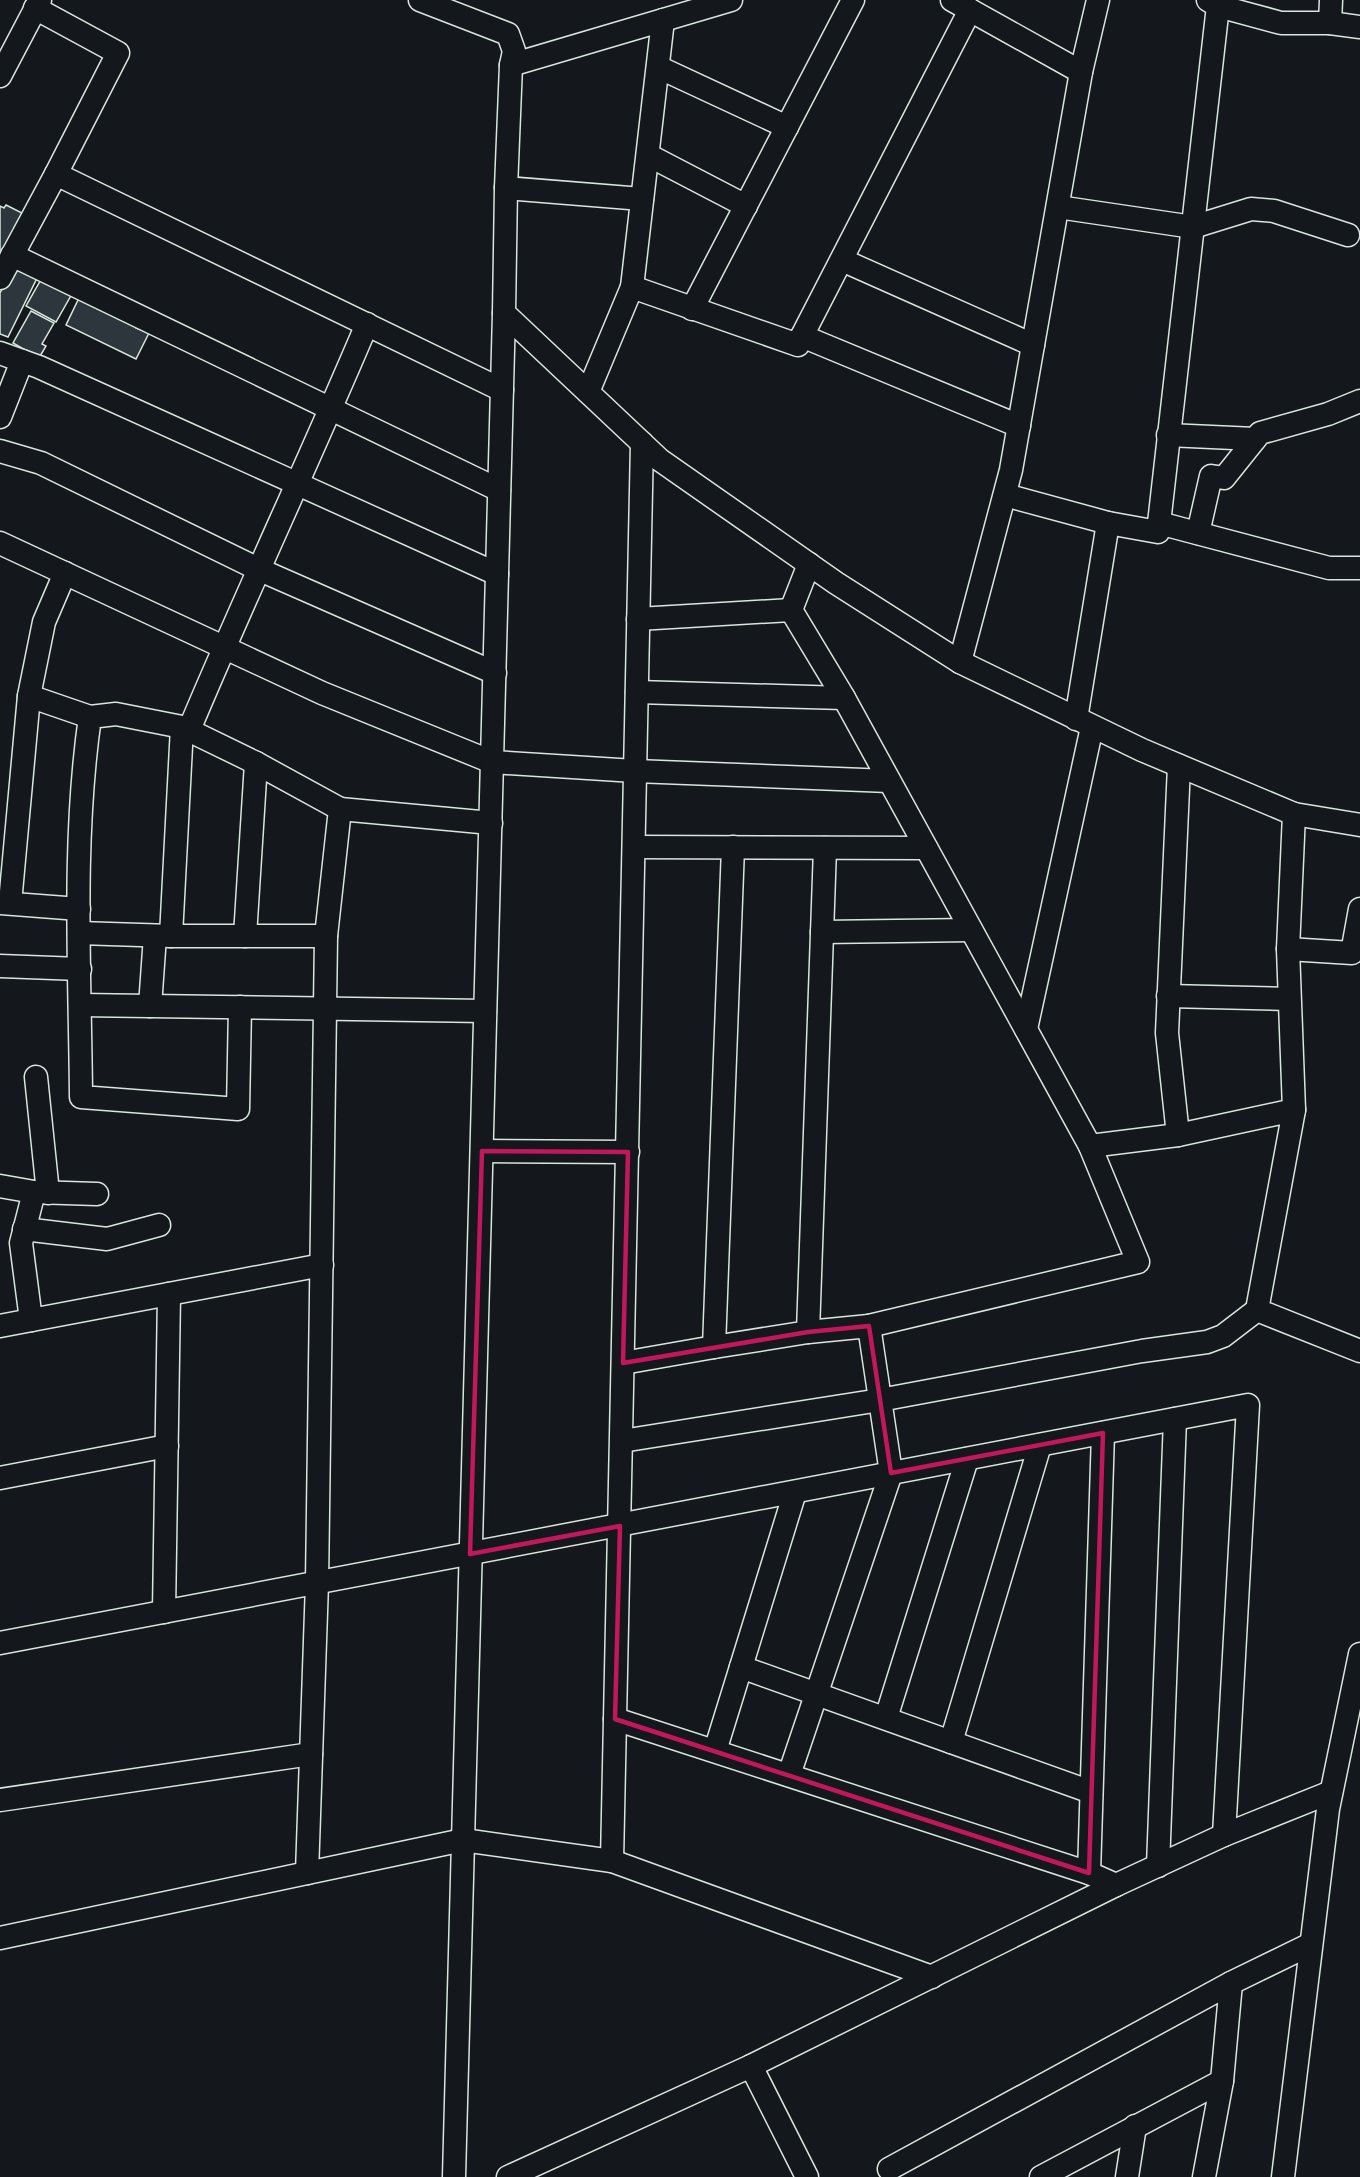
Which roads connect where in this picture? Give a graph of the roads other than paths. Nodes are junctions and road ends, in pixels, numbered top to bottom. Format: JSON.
{"nodes":[{"id":1,"x":420,"y":0,"type":"edge"},
{"id":2,"x":731,"y":0,"type":"edge"},
{"id":3,"x":853,"y":0,"type":"edge"},
{"id":4,"x":1098,"y":0,"type":"edge"},
{"id":5,"x":1331,"y":0,"type":"edge"},
{"id":6,"x":1212,"y":2,"type":"edge"},
{"id":7,"x":37,"y":4,"type":"edge"},
{"id":8,"x":961,"y":5,"type":"edge"},
{"id":9,"x":663,"y":20,"type":"junction"},
{"id":10,"x":1330,"y":23,"type":"junction"},
{"id":11,"x":1360,"y":27,"type":"edge"},
{"id":12,"x":6,"y":49,"type":"edge"},
{"id":13,"x":511,"y":65,"type":"junction"},
{"id":14,"x":658,"y":67,"type":"junction"},
{"id":15,"x":1081,"y":72,"type":"junction"},
{"id":16,"x":0,"y":76,"type":"edge"},
{"id":17,"x":787,"y":127,"type":"junction"},
{"id":18,"x":648,"y":155,"type":"junction"},
{"id":19,"x":56,"y":174,"type":"junction"},
{"id":20,"x":506,"y":188,"type":"junction"},
{"id":21,"x":642,"y":199,"type":"junction"},
{"id":22,"x":746,"y":206,"type":"junction"},
{"id":23,"x":1058,"y":207,"type":"junction"},
{"id":24,"x":1193,"y":227,"type":"junction"},
{"id":25,"x":1348,"y":235,"type":"dead end"},
{"id":26,"x":12,"y":255,"type":"junction"},
{"id":27,"x":842,"y":260,"type":"junction"},
{"id":28,"x":0,"y":278,"type":"edge"},
{"id":29,"x":632,"y":287,"type":"junction"},
{"id":30,"x":692,"y":309,"type":"junction"},
{"id":31,"x":504,"y":313,"type":"junction"},
{"id":32,"x":367,"y":324,"type":"junction"},
{"id":33,"x":802,"y":336,"type":"junction"},
{"id":34,"x":1034,"y":345,"type":"junction"},
{"id":35,"x":0,"y":352,"type":"edge"},
{"id":36,"x":22,"y":361,"type":"junction"},
{"id":37,"x":502,"y":390,"type":"junction"},
{"id":38,"x":588,"y":392,"type":"junction"},
{"id":39,"x":1360,"y":401,"type":"edge"},
{"id":40,"x":331,"y":409,"type":"junction"},
{"id":41,"x":0,"y":417,"type":"edge"},
{"id":42,"x":1019,"y":426,"type":"junction"},
{"id":43,"x":1168,"y":435,"type":"junction"},
{"id":44,"x":1255,"y":439,"type":"junction"},
{"id":45,"x":642,"y":443,"type":"junction"},
{"id":46,"x":0,"y":451,"type":"edge"},
{"id":47,"x":298,"y":484,"type":"junction"},
{"id":48,"x":499,"y":490,"type":"junction"},
{"id":49,"x":1005,"y":495,"type":"junction"},
{"id":50,"x":1108,"y":523,"type":"junction"},
{"id":51,"x":1159,"y":523,"type":"junction"},
{"id":52,"x":1198,"y":533,"type":"junction"},
{"id":53,"x":0,"y":543,"type":"edge"},
{"id":54,"x":809,"y":564,"type":"junction"},
{"id":55,"x":1360,"y":568,"type":"edge"},
{"id":56,"x":258,"y":569,"type":"junction"},
{"id":57,"x":65,"y":573,"type":"junction"},
{"id":58,"x":497,"y":574,"type":"junction"},
{"id":59,"x":791,"y":610,"type":"junction"},
{"id":60,"x":638,"y":619,"type":"junction"},
{"id":61,"x":224,"y":647,"type":"junction"},
{"id":62,"x":960,"y":662,"type":"junction"},
{"id":63,"x":495,"y":673,"type":"junction"},
{"id":64,"x":637,"y":692,"type":"junction"},
{"id":65,"x":30,"y":696,"type":"junction"},
{"id":66,"x":844,"y":699,"type":"junction"},
{"id":67,"x":90,"y":717,"type":"junction"},
{"id":68,"x":1084,"y":723,"type":"junction"},
{"id":69,"x":185,"y":729,"type":"junction"},
{"id":70,"x":492,"y":762,"type":"junction"},
{"id":71,"x":256,"y":763,"type":"junction"},
{"id":72,"x":1179,"y":766,"type":"junction"},
{"id":73,"x":635,"y":771,"type":"junction"},
{"id":74,"x":889,"y":781,"type":"junction"},
{"id":75,"x":340,"y":809,"type":"junction"},
{"id":76,"x":1294,"y":814,"type":"junction"},
{"id":77,"x":490,"y":823,"type":"junction"},
{"id":78,"x":1360,"y":825,"type":"edge"},
{"id":79,"x":634,"y":847,"type":"junction"},
{"id":80,"x":733,"y":848,"type":"junction"},
{"id":81,"x":825,"y":848,"type":"junction"},
{"id":82,"x":926,"y":848,"type":"junction"},
{"id":83,"x":5,"y":903,"type":"edge"},
{"id":84,"x":79,"y":909,"type":"junction"},
{"id":85,"x":1360,"y":909,"type":"edge"},
{"id":86,"x":971,"y":930,"type":"junction"},
{"id":87,"x":822,"y":932,"type":"junction"},
{"id":88,"x":79,"y":933,"type":"junction"},
{"id":89,"x":163,"y":936,"type":"junction"},
{"id":90,"x":245,"y":936,"type":"junction"},
{"id":91,"x":327,"y":936,"type":"junction"},
{"id":92,"x":1288,"y":949,"type":"junction"},
{"id":93,"x":0,"y":966,"type":"edge"},
{"id":94,"x":80,"y":969,"type":"junction"},
{"id":95,"x":1168,"y":996,"type":"junction"},
{"id":96,"x":1289,"y":999,"type":"junction"},
{"id":97,"x":80,"y":1005,"type":"junction"},
{"id":98,"x":150,"y":1006,"type":"junction"},
{"id":99,"x":240,"y":1007,"type":"junction"},
{"id":100,"x":326,"y":1009,"type":"junction"},
{"id":101,"x":485,"y":1011,"type":"junction"},
{"id":102,"x":1026,"y":1029,"type":"junction"},
{"id":103,"x":36,"y":1077,"type":"dead end"},
{"id":104,"x":1294,"y":1110,"type":"junction"},
{"id":105,"x":1178,"y":1136,"type":"junction"},
{"id":106,"x":1090,"y":1146,"type":"junction"},
{"id":107,"x":482,"y":1151,"type":"junction"},
{"id":108,"x":628,"y":1152,"type":"junction"},
{"id":109,"x":0,"y":1186,"type":"edge"},
{"id":110,"x":41,"y":1192,"type":"junction"},
{"id":111,"x":97,"y":1194,"type":"dead end"},
{"id":112,"x":159,"y":1225,"type":"dead end"},
{"id":113,"x":24,"y":1230,"type":"junction"},
{"id":114,"x":322,"y":1265,"type":"junction"},
{"id":115,"x":169,"y":1294,"type":"junction"},
{"id":116,"x":1257,"y":1310,"type":"junction"},
{"id":117,"x":31,"y":1320,"type":"junction"},
{"id":118,"x":0,"y":1326,"type":"edge"},
{"id":119,"x":868,"y":1326,"type":"junction"},
{"id":120,"x":808,"y":1332,"type":"junction"},
{"id":121,"x":714,"y":1347,"type":"junction"},
{"id":122,"x":1360,"y":1351,"type":"edge"},
{"id":123,"x":623,"y":1363,"type":"junction"},
{"id":124,"x":880,"y":1400,"type":"junction"},
{"id":125,"x":1174,"y":1419,"type":"junction"},
{"id":126,"x":1103,"y":1433,"type":"junction"},
{"id":127,"x":622,"y":1441,"type":"junction"},
{"id":128,"x":1040,"y":1445,"type":"junction"},
{"id":129,"x":167,"y":1446,"type":"junction"},
{"id":130,"x":967,"y":1459,"type":"junction"},
{"id":131,"x":891,"y":1473,"type":"junction"},
{"id":132,"x":0,"y":1478,"type":"edge"},
{"id":133,"x":795,"y":1492,"type":"junction"},
{"id":134,"x":620,"y":1526,"type":"junction"},
{"id":135,"x":470,"y":1554,"type":"junction"},
{"id":136,"x":317,"y":1583,"type":"junction"},
{"id":137,"x":164,"y":1612,"type":"junction"},
{"id":138,"x":0,"y":1643,"type":"edge"},
{"id":139,"x":1360,"y":1654,"type":"edge"},
{"id":140,"x":741,"y":1666,"type":"junction"},
{"id":141,"x":816,"y":1693,"type":"junction"},
{"id":142,"x":886,"y":1718,"type":"junction"},
{"id":143,"x":615,"y":1719,"type":"junction"},
{"id":144,"x":951,"y":1742,"type":"junction"},
{"id":145,"x":715,"y":1751,"type":"junction"},
{"id":146,"x":311,"y":1754,"type":"junction"},
{"id":147,"x":789,"y":1775,"type":"junction"},
{"id":148,"x":1091,"y":1792,"type":"junction"},
{"id":149,"x":1331,"y":1792,"type":"junction"},
{"id":150,"x":0,"y":1800,"type":"edge"},
{"id":151,"x":1224,"y":1835,"type":"junction"},
{"id":152,"x":463,"y":1840,"type":"junction"},
{"id":153,"x":612,"y":1861,"type":"junction"},
{"id":154,"x":1158,"y":1866,"type":"junction"},
{"id":155,"x":1089,"y":1872,"type":"junction"},
{"id":156,"x":307,"y":1873,"type":"junction"},
{"id":157,"x":1116,"y":1885,"type":"junction"},
{"id":158,"x":0,"y":1938,"type":"edge"},
{"id":159,"x":1311,"y":1944,"type":"junction"},
{"id":160,"x":932,"y":1977,"type":"junction"},
{"id":161,"x":1231,"y":1983,"type":"junction"},
{"id":162,"x":751,"y":2066,"type":"junction"},
{"id":163,"x":1222,"y":2081,"type":"junction"},
{"id":164,"x":1135,"y":2126,"type":"junction"},
{"id":165,"x":889,"y":2169,"type":"dead end"},
{"id":166,"x":454,"y":2177,"type":"edge"},
{"id":167,"x":508,"y":2177,"type":"edge"},
{"id":168,"x":807,"y":2177,"type":"edge"},
{"id":169,"x":1041,"y":2177,"type":"edge"},
{"id":170,"x":1127,"y":2177,"type":"edge"},
{"id":171,"x":1204,"y":2177,"type":"edge"},
{"id":172,"x":1283,"y":2177,"type":"edge"}],
"edges":[{"from":1,"to":13,"type":"street"},
{"from":2,"to":9,"type":"street"},
{"from":3,"to":17,"type":"street"},
{"from":4,"to":15,"type":"street"},
{"from":5,"to":10,"type":"street"},
{"from":6,"to":10,"type":"street"},
{"from":6,"to":24,"type":"street"},
{"from":7,"to":12,"type":"street"},
{"from":7,"to":19,"type":"street"},
{"from":8,"to":15,"type":"street"},
{"from":8,"to":27,"type":"street"},
{"from":9,"to":13,"type":"street"},
{"from":9,"to":14,"type":"street"},
{"from":10,"to":11,"type":"street"},
{"from":12,"to":16,"type":"street"},
{"from":13,"to":20,"type":"street"},
{"from":14,"to":17,"type":"street"},
{"from":14,"to":18,"type":"street"},
{"from":15,"to":23,"type":"street"},
{"from":17,"to":22,"type":"street"},
{"from":18,"to":21,"type":"street"},
{"from":18,"to":22,"type":"street"},
{"from":19,"to":26,"type":"street"},
{"from":19,"to":32,"type":"street"},
{"from":20,"to":21,"type":"street"},
{"from":20,"to":31,"type":"street"},
{"from":21,"to":29,"type":"street"},
{"from":22,"to":30,"type":"street"},
{"from":23,"to":24,"type":"street"},
{"from":23,"to":34,"type":"street"},
{"from":24,"to":25,"type":"street"},
{"from":24,"to":43,"type":"street"},
{"from":26,"to":28,"type":"street"},
{"from":26,"to":40,"type":"street"},
{"from":27,"to":33,"type":"street"},
{"from":27,"to":34,"type":"street"},
{"from":29,"to":30,"type":"street"},
{"from":29,"to":38,"type":"street"},
{"from":30,"to":33,"type":"street"},
{"from":31,"to":37,"type":"street"},
{"from":31,"to":38,"type":"street"},
{"from":32,"to":37,"type":"street"},
{"from":32,"to":40,"type":"street"},
{"from":33,"to":42,"type":"street"},
{"from":34,"to":42,"type":"street"},
{"from":35,"to":36,"type":"street"},
{"from":36,"to":41,"type":"street"},
{"from":36,"to":47,"type":"street"},
{"from":37,"to":48,"type":"street"},
{"from":38,"to":45,"type":"street"},
{"from":39,"to":44,"type":"street"},
{"from":40,"to":47,"type":"street"},
{"from":40,"to":48,"type":"street"},
{"from":42,"to":49,"type":"street"},
{"from":43,"to":44,"type":"street"},
{"from":43,"to":51,"type":"street"},
{"from":44,"to":52,"type":"street"},
{"from":45,"to":54,"type":"street"},
{"from":45,"to":60,"type":"street"},
{"from":46,"to":56,"type":"street"},
{"from":47,"to":56,"type":"street"},
{"from":47,"to":58,"type":"street"},
{"from":48,"to":58,"type":"street"},
{"from":49,"to":50,"type":"street"},
{"from":49,"to":62,"type":"street"},
{"from":50,"to":51,"type":"street"},
{"from":50,"to":68,"type":"street"},
{"from":51,"to":52,"type":"street"},
{"from":52,"to":55,"type":"street"},
{"from":53,"to":57,"type":"street"},
{"from":54,"to":59,"type":"street"},
{"from":54,"to":62,"type":"street"},
{"from":56,"to":61,"type":"street"},
{"from":56,"to":63,"type":"street"},
{"from":57,"to":61,"type":"street"},
{"from":57,"to":65,"type":"street"},
{"from":58,"to":63,"type":"street"},
{"from":59,"to":60,"type":"street"},
{"from":59,"to":66,"type":"street"},
{"from":60,"to":64,"type":"street"},
{"from":61,"to":69,"type":"street"},
{"from":61,"to":70,"type":"street"},
{"from":62,"to":68,"type":"street"},
{"from":63,"to":70,"type":"street"},
{"from":64,"to":66,"type":"street"},
{"from":64,"to":73,"type":"street"},
{"from":65,"to":67,"type":"street"},
{"from":65,"to":83,"type":"street"},
{"from":66,"to":74,"type":"street"},
{"from":67,"to":69,"type":"street"},
{"from":67,"to":84,"type":"street"},
{"from":68,"to":72,"type":"street"},
{"from":68,"to":102,"type":"street"},
{"from":69,"to":71,"type":"street"},
{"from":69,"to":89,"type":"street"},
{"from":70,"to":73,"type":"street"},
{"from":70,"to":77,"type":"street"},
{"from":71,"to":75,"type":"street"},
{"from":71,"to":90,"type":"street"},
{"from":72,"to":76,"type":"street"},
{"from":72,"to":95,"type":"street"},
{"from":73,"to":74,"type":"street"},
{"from":73,"to":79,"type":"street"},
{"from":74,"to":82,"type":"street"},
{"from":75,"to":77,"type":"street"},
{"from":75,"to":91,"type":"street"},
{"from":76,"to":78,"type":"street"},
{"from":76,"to":92,"type":"street"},
{"from":77,"to":101,"type":"street"},
{"from":79,"to":80,"type":"street"},
{"from":79,"to":108,"type":"street"},
{"from":80,"to":81,"type":"street"},
{"from":80,"to":121,"type":"street"},
{"from":81,"to":82,"type":"street"},
{"from":81,"to":87,"type":"street"},
{"from":82,"to":86,"type":"street"},
{"from":83,"to":84,"type":"street"},
{"from":84,"to":88,"type":"street"},
{"from":85,"to":92,"type":"street"},
{"from":86,"to":87,"type":"street"},
{"from":86,"to":102,"type":"street"},
{"from":87,"to":120,"type":"street"},
{"from":88,"to":89,"type":"street"},
{"from":88,"to":94,"type":"street"},
{"from":89,"to":90,"type":"street"},
{"from":89,"to":98,"type":"street"},
{"from":90,"to":91,"type":"street"},
{"from":91,"to":100,"type":"street"},
{"from":92,"to":96,"type":"street"},
{"from":93,"to":94,"type":"street"},
{"from":94,"to":97,"type":"street"},
{"from":95,"to":96,"type":"street"},
{"from":95,"to":105,"type":"street"},
{"from":96,"to":104,"type":"street"},
{"from":97,"to":98,"type":"street"},
{"from":97,"to":99,"type":"street"},
{"from":98,"to":99,"type":"street"},
{"from":99,"to":100,"type":"street"},
{"from":100,"to":101,"type":"street"},
{"from":100,"to":114,"type":"street"},
{"from":101,"to":107,"type":"street"},
{"from":102,"to":106,"type":"street"},
{"from":103,"to":110,"type":"street"},
{"from":104,"to":105,"type":"street"},
{"from":104,"to":116,"type":"street"},
{"from":105,"to":106,"type":"street"},
{"from":106,"to":119,"type":"street"},
{"from":107,"to":108,"type":"street"},
{"from":107,"to":135,"type":"street"},
{"from":108,"to":123,"type":"street"},
{"from":109,"to":110,"type":"street"},
{"from":110,"to":111,"type":"street"},
{"from":110,"to":113,"type":"street"},
{"from":112,"to":113,"type":"street"},
{"from":113,"to":117,"type":"street"},
{"from":114,"to":115,"type":"street"},
{"from":114,"to":136,"type":"street"},
{"from":115,"to":117,"type":"street"},
{"from":115,"to":129,"type":"street"},
{"from":116,"to":122,"type":"street"},
{"from":116,"to":124,"type":"street"},
{"from":117,"to":118,"type":"street"},
{"from":119,"to":120,"type":"street"},
{"from":119,"to":124,"type":"street"},
{"from":120,"to":121,"type":"street"},
{"from":121,"to":123,"type":"street"},
{"from":123,"to":127,"type":"street"},
{"from":124,"to":127,"type":"street"},
{"from":124,"to":131,"type":"street"},
{"from":125,"to":126,"type":"street"},
{"from":125,"to":151,"type":"street"},
{"from":125,"to":154,"type":"street"},
{"from":126,"to":128,"type":"street"},
{"from":126,"to":148,"type":"street"},
{"from":127,"to":134,"type":"street"},
{"from":128,"to":130,"type":"street"},
{"from":128,"to":144,"type":"street"},
{"from":129,"to":132,"type":"street"},
{"from":129,"to":137,"type":"street"},
{"from":130,"to":131,"type":"street"},
{"from":130,"to":142,"type":"street"},
{"from":131,"to":133,"type":"street"},
{"from":131,"to":141,"type":"street"},
{"from":133,"to":134,"type":"street"},
{"from":133,"to":140,"type":"street"},
{"from":134,"to":135,"type":"street"},
{"from":134,"to":143,"type":"street"},
{"from":135,"to":136,"type":"street"},
{"from":135,"to":152,"type":"street"},
{"from":136,"to":137,"type":"street"},
{"from":136,"to":146,"type":"street"},
{"from":137,"to":138,"type":"street"},
{"from":139,"to":149,"type":"street"},
{"from":140,"to":141,"type":"street"},
{"from":140,"to":145,"type":"street"},
{"from":141,"to":142,"type":"street"},
{"from":141,"to":147,"type":"street"},
{"from":142,"to":144,"type":"street"},
{"from":143,"to":145,"type":"street"},
{"from":143,"to":153,"type":"street"},
{"from":144,"to":148,"type":"street"},
{"from":145,"to":147,"type":"street"},
{"from":146,"to":150,"type":"street"},
{"from":146,"to":156,"type":"street"},
{"from":147,"to":155,"type":"street"},
{"from":148,"to":155,"type":"street"},
{"from":149,"to":151,"type":"street"},
{"from":149,"to":159,"type":"street"},
{"from":151,"to":154,"type":"street"},
{"from":152,"to":153,"type":"street"},
{"from":152,"to":156,"type":"street"},
{"from":152,"to":166,"type":"street"},
{"from":153,"to":160,"type":"street"},
{"from":154,"to":157,"type":"street"},
{"from":155,"to":157,"type":"street"},
{"from":156,"to":158,"type":"street"},
{"from":157,"to":160,"type":"street"},
{"from":159,"to":161,"type":"street"},
{"from":159,"to":172,"type":"street"},
{"from":160,"to":162,"type":"street"},
{"from":161,"to":163,"type":"street"},
{"from":161,"to":165,"type":"street"},
{"from":162,"to":167,"type":"street"},
{"from":162,"to":168,"type":"street"},
{"from":163,"to":164,"type":"street"},
{"from":163,"to":171,"type":"street"},
{"from":164,"to":169,"type":"street"},
{"from":164,"to":170,"type":"street"}]}
